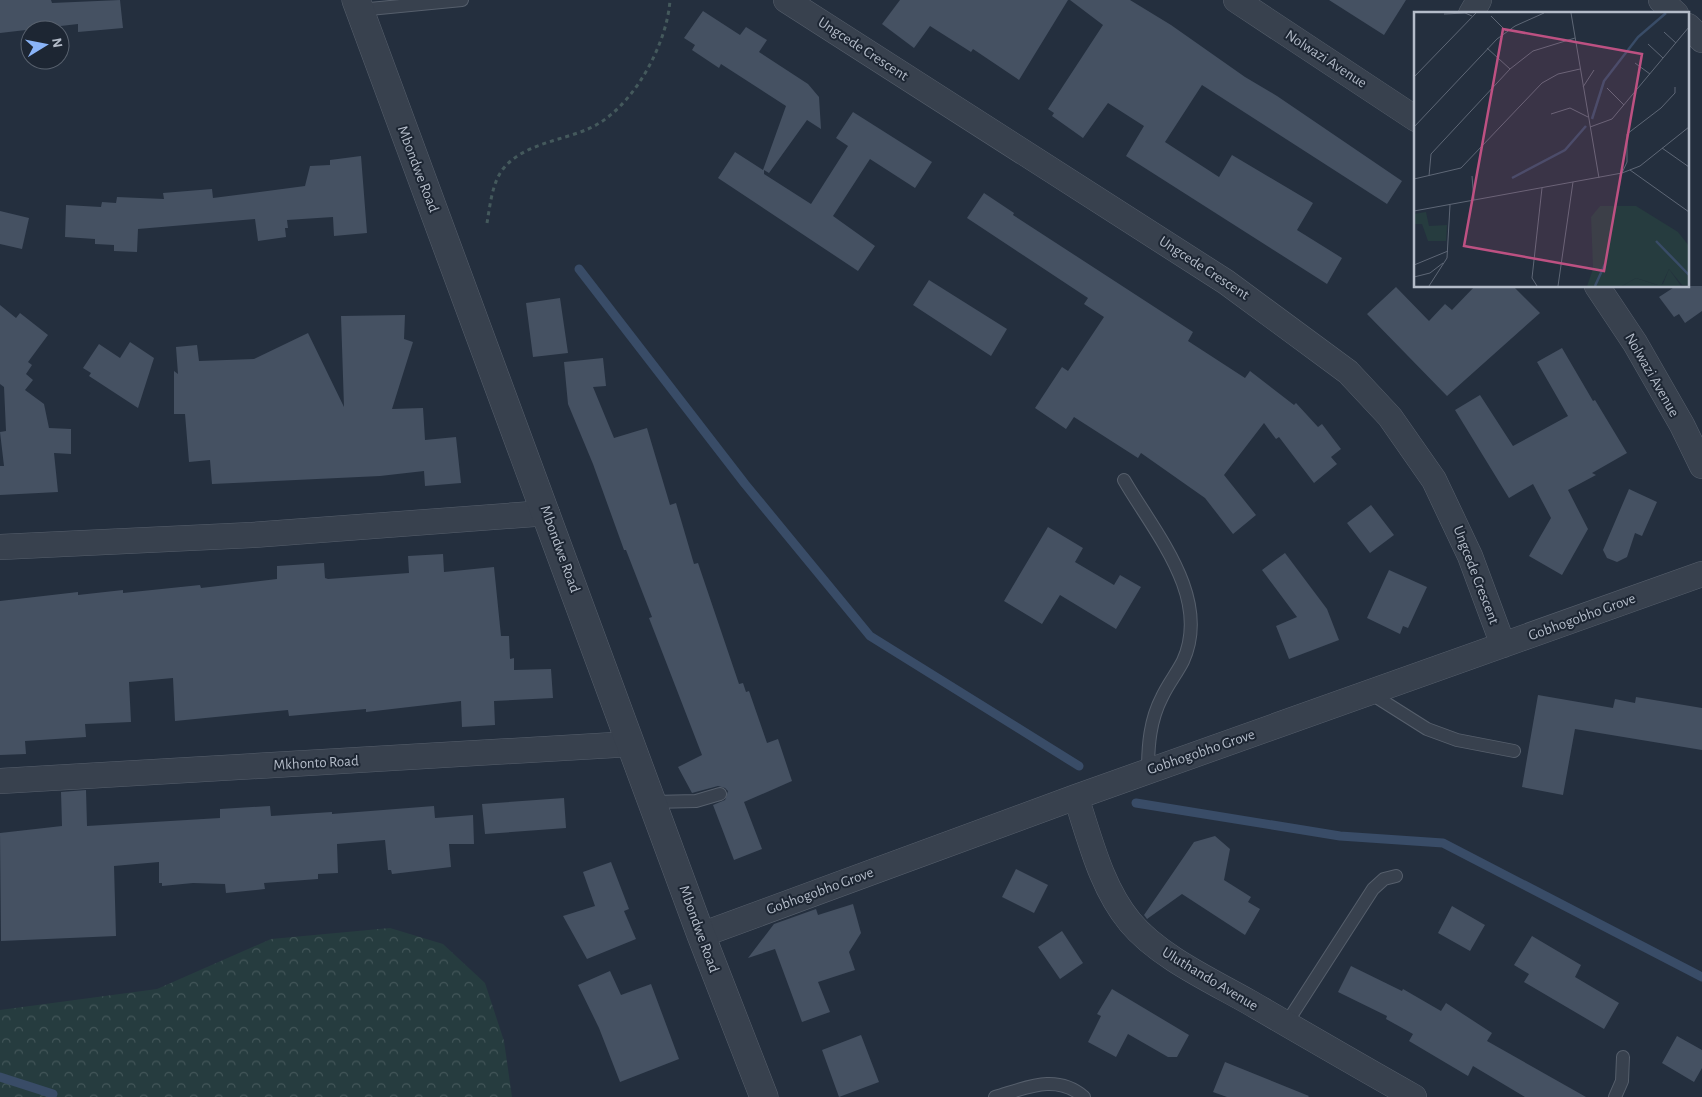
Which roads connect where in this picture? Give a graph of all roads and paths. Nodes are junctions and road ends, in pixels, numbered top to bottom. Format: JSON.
{"nodes":[{"id":1,"x":462,"y":0,"type":"edge"},
{"id":2,"x":670,"y":0,"type":"edge"},
{"id":3,"x":786,"y":0,"type":"edge"},
{"id":4,"x":1236,"y":0,"type":"edge"},
{"id":5,"x":1479,"y":0,"type":"edge"},
{"id":6,"x":1661,"y":0,"type":"edge"},
{"id":7,"x":357,"y":5,"type":"edge"},
{"id":8,"x":1472,"y":12,"type":"edge"},
{"id":9,"x":1674,"y":12,"type":"edge"},
{"id":10,"x":1413,"y":110,"type":"edge"},
{"id":11,"x":487,"y":223,"type":"dead end"},
{"id":12,"x":1598,"y":288,"type":"edge"},
{"id":13,"x":1702,"y":466,"type":"edge"},
{"id":14,"x":1124,"y":480,"type":"dead end"},
{"id":15,"x":547,"y":513,"type":"junction"},
{"id":16,"x":0,"y":547,"type":"edge"},
{"id":17,"x":1702,"y":574,"type":"edge"},
{"id":18,"x":1503,"y":646,"type":"junction"},
{"id":19,"x":1370,"y":693,"type":"junction"},
{"id":20,"x":631,"y":744,"type":"junction"},
{"id":21,"x":1514,"y":751,"type":"dead end"},
{"id":22,"x":1148,"y":771,"type":"junction"},
{"id":23,"x":0,"y":782,"type":"edge"},
{"id":24,"x":720,"y":794,"type":"dead end"},
{"id":25,"x":1076,"y":797,"type":"junction"},
{"id":26,"x":653,"y":802,"type":"junction"},
{"id":27,"x":1396,"y":876,"type":"dead end"},
{"id":28,"x":701,"y":935,"type":"junction"},
{"id":29,"x":1286,"y":1024,"type":"junction"},
{"id":30,"x":1623,"y":1057,"type":"dead end"},
{"id":31,"x":764,"y":1097,"type":"edge"},
{"id":32,"x":995,"y":1097,"type":"edge"},
{"id":33,"x":1084,"y":1097,"type":"edge"},
{"id":34,"x":1414,"y":1097,"type":"edge"},
{"id":35,"x":1615,"y":1097,"type":"edge"}],
"edges":[{"from":1,"to":7,"type":"lane"},
{"from":2,"to":11,"type":"path"},
{"from":3,"to":18,"type":"street","name":"Ungcede Crescent"},
{"from":4,"to":10,"type":"street","name":"Nolwazi Avenue"},
{"from":5,"to":8,"type":"street"},
{"from":6,"to":9,"type":"street"},
{"from":7,"to":15,"type":"street","name":"Mbondwe Road"},
{"from":12,"to":13,"type":"street","name":"Nolwazi Avenue"},
{"from":14,"to":22,"type":"lane"},
{"from":15,"to":16,"type":"street"},
{"from":15,"to":20,"type":"street","name":"Mbondwe Road"},
{"from":17,"to":18,"type":"street","name":"Gobhogobho Grove"},
{"from":18,"to":19,"type":"street","name":"Gobhogobho Grove"},
{"from":19,"to":21,"type":"lane"},
{"from":19,"to":22,"type":"street","name":"Gobhogobho Grove"},
{"from":20,"to":23,"type":"street","name":"Mkhonto Road"},
{"from":20,"to":26,"type":"street","name":"Mbondwe Road"},
{"from":22,"to":25,"type":"street","name":"Gobhogobho Grove"},
{"from":24,"to":26,"type":"lane"},
{"from":25,"to":28,"type":"street","name":"Gobhogobho Grove"},
{"from":25,"to":29,"type":"street","name":"Uluthando Avenue"},
{"from":26,"to":28,"type":"street","name":"Mbondwe Road"},
{"from":27,"to":29,"type":"lane"},
{"from":28,"to":31,"type":"street","name":"Mbondwe Road"},
{"from":29,"to":34,"type":"street","name":"Uluthando Avenue"},
{"from":30,"to":35,"type":"lane"},
{"from":32,"to":33,"type":"lane"}]}
